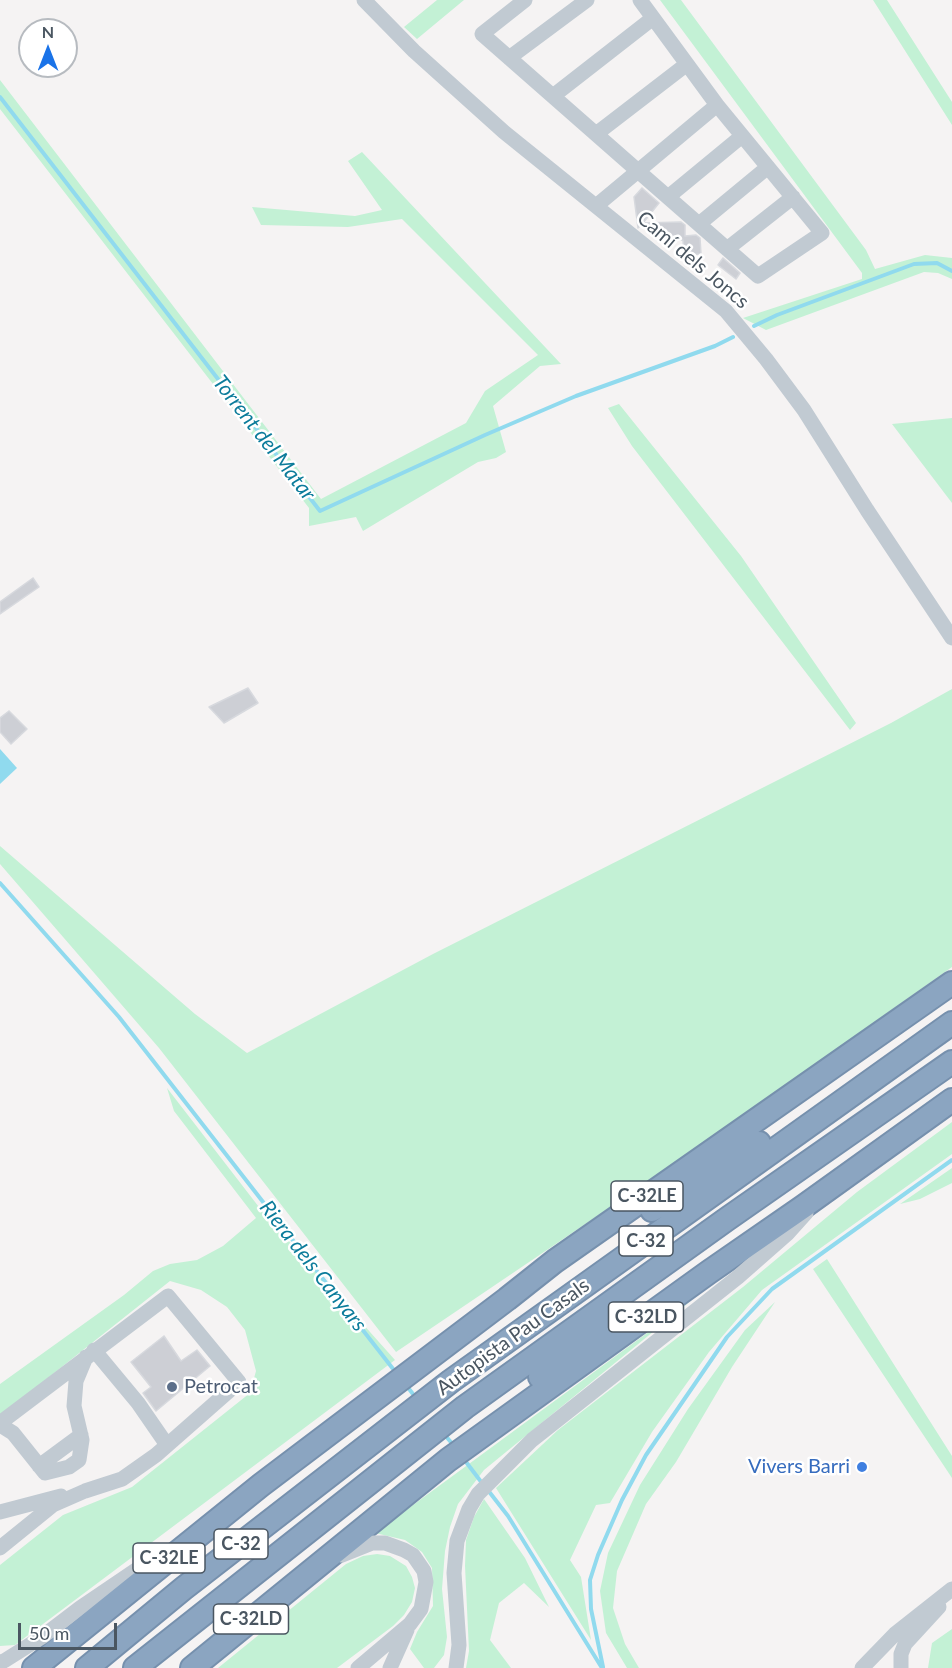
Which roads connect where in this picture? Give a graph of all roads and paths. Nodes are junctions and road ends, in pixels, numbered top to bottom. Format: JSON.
{"nodes":[{"id":1,"x":364,"y":0,"type":"edge"},
{"id":2,"x":525,"y":0,"type":"edge"},
{"id":3,"x":587,"y":0,"type":"edge"},
{"id":4,"x":640,"y":0,"type":"edge"},
{"id":5,"x":653,"y":18,"type":"junction"},
{"id":6,"x":509,"y":58,"type":"junction"},
{"id":7,"x":687,"y":64,"type":"junction"},
{"id":8,"x":553,"y":96,"type":"junction"},
{"id":9,"x":717,"y":105,"type":"junction"},
{"id":10,"x":596,"y":134,"type":"junction"},
{"id":11,"x":742,"y":136,"type":"junction"},
{"id":12,"x":768,"y":167,"type":"junction"},
{"id":13,"x":638,"y":171,"type":"junction"},
{"id":14,"x":668,"y":197,"type":"junction"},
{"id":15,"x":792,"y":197,"type":"junction"},
{"id":16,"x":596,"y":206,"type":"junction"},
{"id":17,"x":699,"y":224,"type":"junction"},
{"id":18,"x":727,"y":249,"type":"junction"},
{"id":19,"x":952,"y":638,"type":"edge"},
{"id":20,"x":952,"y":983,"type":"edge"},
{"id":21,"x":952,"y":1023,"type":"edge"},
{"id":22,"x":952,"y":1062,"type":"edge"},
{"id":23,"x":952,"y":1100,"type":"edge"},
{"id":24,"x":835,"y":1105,"type":"junction"},
{"id":25,"x":819,"y":1195,"type":"junction"},
{"id":26,"x":727,"y":1219,"type":"junction"},
{"id":27,"x":507,"y":1299,"type":"junction"},
{"id":28,"x":90,"y":1354,"type":"junction"},
{"id":29,"x":0,"y":1424,"type":"edge"},
{"id":30,"x":490,"y":1426,"type":"junction"},
{"id":31,"x":167,"y":1445,"type":"junction"},
{"id":32,"x":443,"y":1464,"type":"joint"},
{"id":33,"x":261,"y":1485,"type":"junction"},
{"id":34,"x":85,"y":1491,"type":"junction"},
{"id":35,"x":0,"y":1512,"type":"edge"},
{"id":36,"x":0,"y":1548,"type":"edge"},
{"id":37,"x":310,"y":1571,"type":"junction"},
{"id":38,"x":952,"y":1588,"type":"edge"},
{"id":39,"x":952,"y":1594,"type":"edge"},
{"id":40,"x":410,"y":1624,"type":"junction"},
{"id":41,"x":0,"y":1662,"type":"edge"},
{"id":42,"x":34,"y":1668,"type":"edge"},
{"id":43,"x":87,"y":1668,"type":"edge"},
{"id":44,"x":135,"y":1668,"type":"edge"},
{"id":45,"x":192,"y":1668,"type":"edge"},
{"id":46,"x":358,"y":1668,"type":"edge"},
{"id":47,"x":390,"y":1668,"type":"edge"},
{"id":48,"x":456,"y":1668,"type":"edge"},
{"id":49,"x":862,"y":1668,"type":"edge"},
{"id":50,"x":900,"y":1668,"type":"edge"}],
"edges":[{"from":1,"to":16,"type":"street","name":"Camí dels Joncs"},
{"from":2,"to":6,"type":"street"},
{"from":3,"to":6,"type":"street"},
{"from":4,"to":5,"type":"street"},
{"from":5,"to":7,"type":"street"},
{"from":5,"to":8,"type":"street"},
{"from":6,"to":8,"type":"street"},
{"from":7,"to":9,"type":"street"},
{"from":7,"to":10,"type":"street"},
{"from":8,"to":10,"type":"street"},
{"from":9,"to":11,"type":"street"},
{"from":9,"to":13,"type":"street"},
{"from":10,"to":13,"type":"street"},
{"from":11,"to":12,"type":"street"},
{"from":11,"to":14,"type":"street"},
{"from":12,"to":15,"type":"street"},
{"from":12,"to":17,"type":"street"},
{"from":13,"to":14,"type":"street"},
{"from":13,"to":16,"type":"street"},
{"from":14,"to":17,"type":"street"},
{"from":15,"to":18,"type":"street"},
{"from":15,"to":18,"type":"street"},
{"from":16,"to":19,"type":"street","name":"Camí dels Joncs"},
{"from":17,"to":18,"type":"street"},
{"from":20,"to":27,"type":"highway","number":"C-32LE"},
{"from":21,"to":24,"type":"highway","name":"Autopista Pau Casals","number":"C-32"},
{"from":22,"to":26,"type":"highway","name":"Autopista Pau Casals","number":"C-32"},
{"from":23,"to":25,"type":"highway","number":"C-32LD"},
{"from":24,"to":27,"type":"highway","number":"C-32"},
{"from":24,"to":43,"type":"highway","name":"Autopista Pau Casals","number":"C-32"},
{"from":25,"to":30,"type":"highway","number":"C-32LD"},
{"from":25,"to":48,"type":"street"},
{"from":26,"to":30,"type":"highway","number":"C-32"},
{"from":26,"to":44,"type":"highway","name":"Autopista Pau Casals","number":"C-32"},
{"from":27,"to":33,"type":"highway","number":"C-32LE"},
{"from":28,"to":29,"type":"street"},
{"from":28,"to":29,"type":"street"},
{"from":28,"to":31,"type":"street"},
{"from":28,"to":31,"type":"street"},
{"from":30,"to":32,"type":"highway","number":"C-32"},
{"from":31,"to":34,"type":"street"},
{"from":32,"to":37,"type":"highway","number":"C-32LD"},
{"from":33,"to":41,"type":"street"},
{"from":33,"to":42,"type":"highway","number":"C-32LE"},
{"from":34,"to":35,"type":"street"},
{"from":34,"to":36,"type":"street"},
{"from":37,"to":40,"type":"street"},
{"from":37,"to":45,"type":"highway","number":"C-32LD"},
{"from":38,"to":49,"type":"street"},
{"from":39,"to":50,"type":"street"},
{"from":40,"to":46,"type":"street"},
{"from":40,"to":47,"type":"street"}]}
